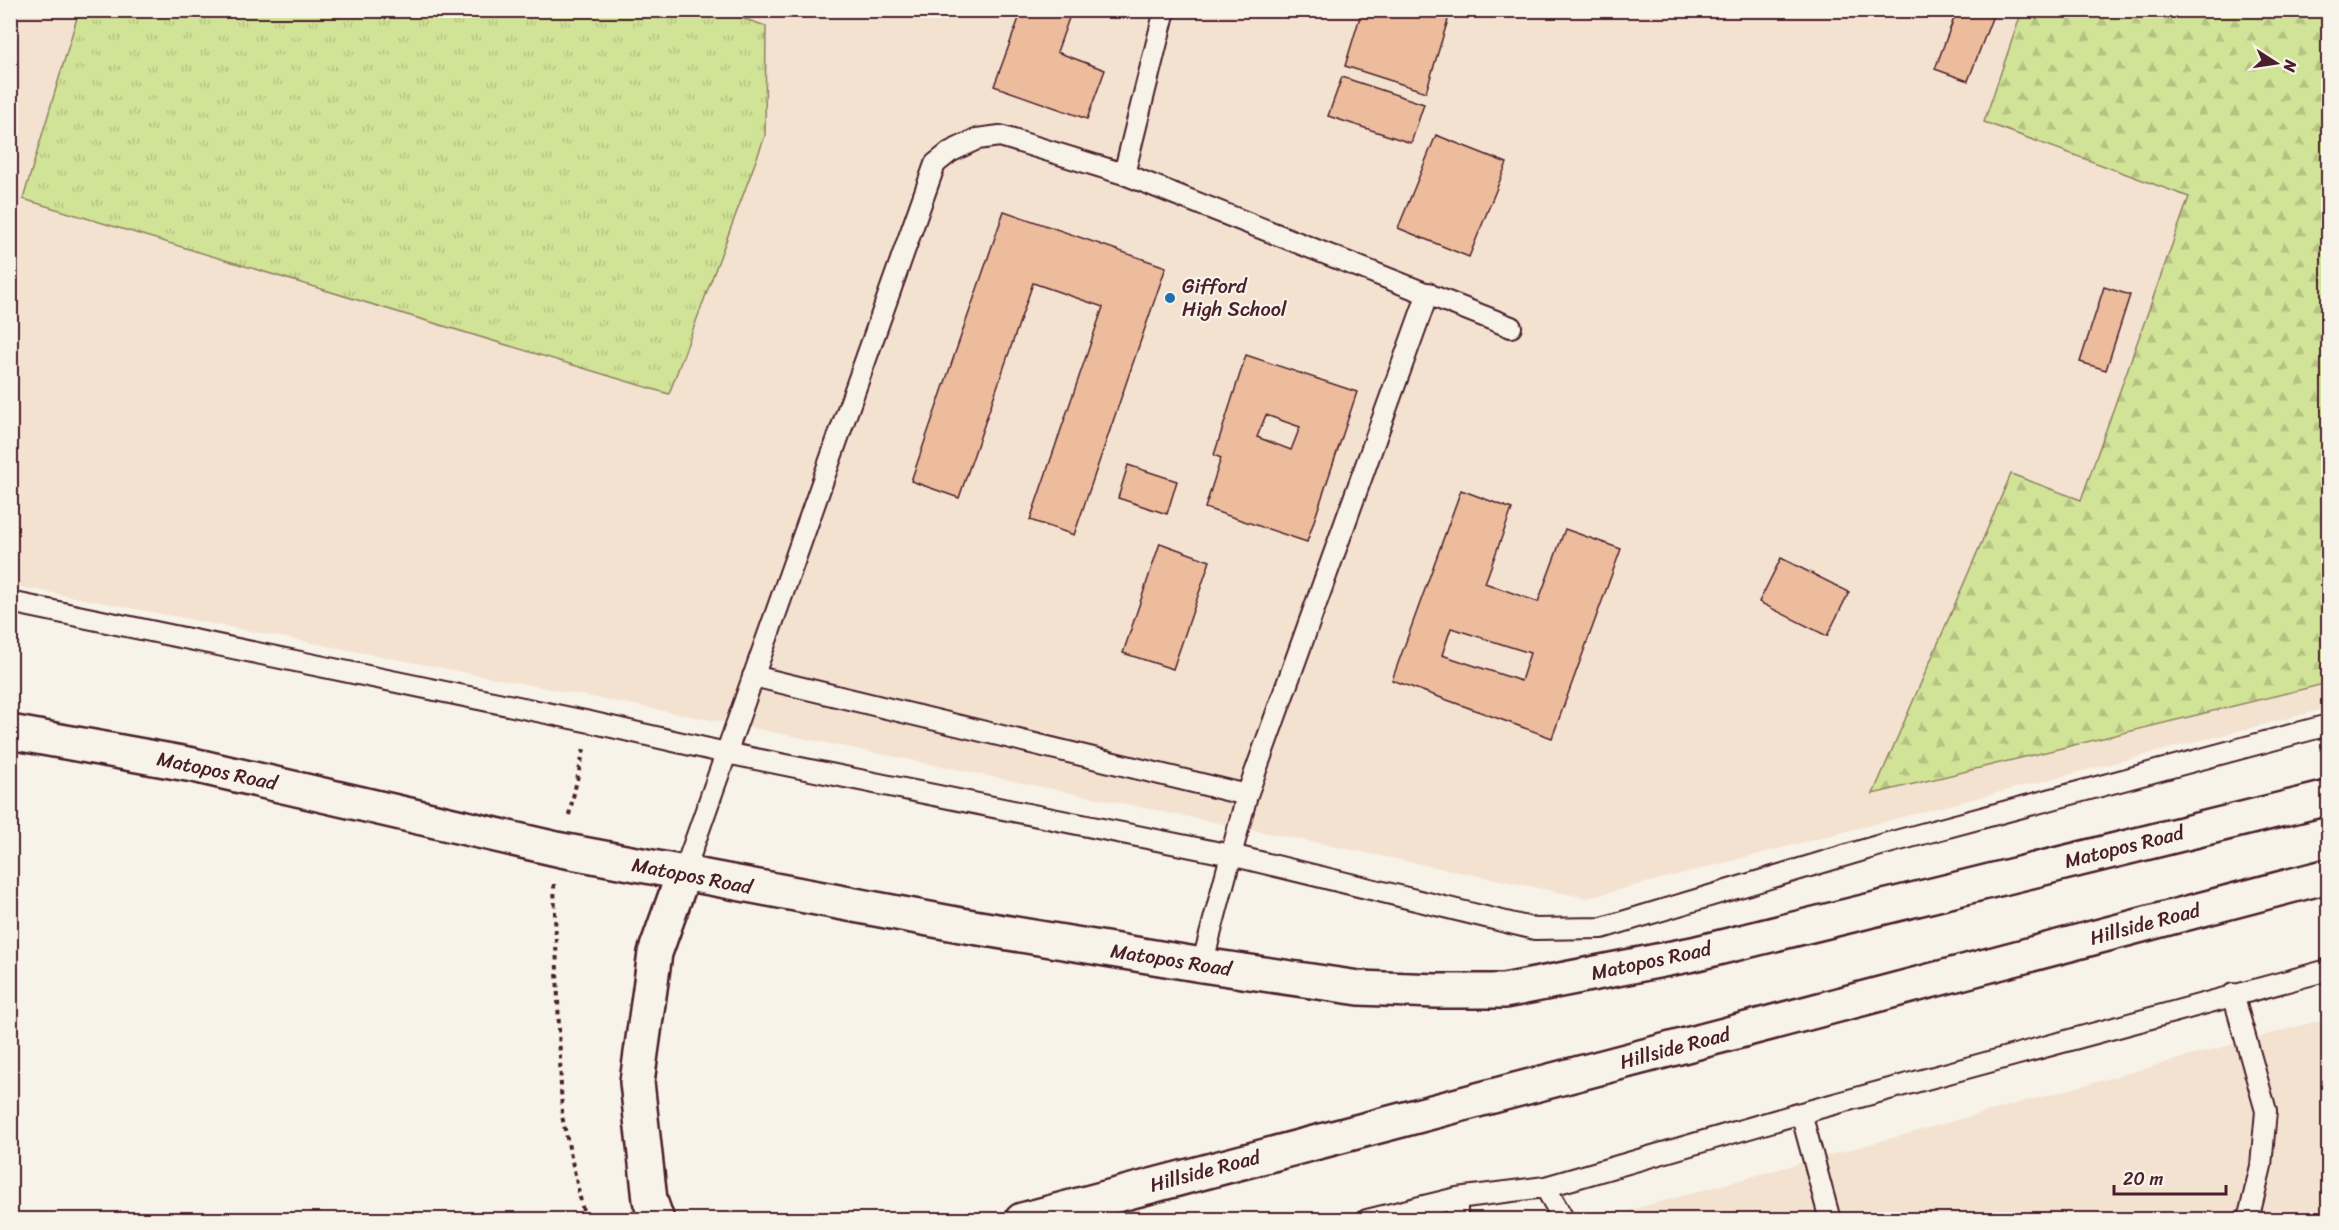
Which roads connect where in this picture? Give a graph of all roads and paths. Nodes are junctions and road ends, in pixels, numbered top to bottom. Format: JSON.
{"nodes":[{"id":1,"x":1165,"y":10,"type":"edge"},
{"id":2,"x":1124,"y":174,"type":"junction"},
{"id":3,"x":1428,"y":293,"type":"junction"},
{"id":4,"x":1511,"y":327,"type":"dead end"},
{"id":5,"x":10,"y":602,"type":"edge"},
{"id":6,"x":753,"y":676,"type":"junction"},
{"id":7,"x":590,"y":722,"type":"junction"},
{"id":8,"x":2328,"y":724,"type":"edge"},
{"id":9,"x":10,"y":732,"type":"edge"},
{"id":10,"x":726,"y":753,"type":"junction"},
{"id":11,"x":1247,"y":795,"type":"junction"},
{"id":12,"x":2328,"y":798,"type":"edge"},
{"id":13,"x":561,"y":850,"type":"junction"},
{"id":14,"x":1231,"y":855,"type":"junction"},
{"id":15,"x":683,"y":874,"type":"junction"},
{"id":16,"x":2328,"y":876,"type":"edge"},
{"id":17,"x":1202,"y":965,"type":"junction"},
{"id":18,"x":2328,"y":970,"type":"edge"},
{"id":19,"x":2233,"y":994,"type":"junction"},
{"id":20,"x":1801,"y":1113,"type":"junction"},
{"id":21,"x":1545,"y":1187,"type":"junction"},
{"id":22,"x":1457,"y":1197,"type":"junction"},
{"id":23,"x":585,"y":1220,"type":"edge"},
{"id":24,"x":657,"y":1220,"type":"edge"},
{"id":25,"x":1022,"y":1220,"type":"edge"},
{"id":26,"x":1367,"y":1220,"type":"edge"},
{"id":27,"x":1457,"y":1220,"type":"edge"},
{"id":28,"x":1564,"y":1220,"type":"edge"},
{"id":29,"x":1830,"y":1220,"type":"edge"},
{"id":30,"x":2248,"y":1220,"type":"edge"}],
"edges":[{"from":1,"to":2,"type":"lane"},
{"from":2,"to":3,"type":"lane"},
{"from":2,"to":6,"type":"lane"},
{"from":3,"to":4,"type":"lane"},
{"from":3,"to":11,"type":"lane"},
{"from":5,"to":7,"type":"lane"},
{"from":6,"to":10,"type":"lane"},
{"from":6,"to":11,"type":"lane"},
{"from":7,"to":10,"type":"lane"},
{"from":7,"to":13,"type":"path"},
{"from":8,"to":14,"type":"lane"},
{"from":9,"to":13,"type":"main road","name":"Matopos Road"},
{"from":10,"to":14,"type":"lane"},
{"from":10,"to":15,"type":"lane"},
{"from":11,"to":14,"type":"lane"},
{"from":12,"to":17,"type":"main road","name":"Matopos Road"},
{"from":13,"to":15,"type":"main road","name":"Matopos Road"},
{"from":13,"to":23,"type":"path"},
{"from":14,"to":17,"type":"lane"},
{"from":15,"to":17,"type":"main road","name":"Matopos Road"},
{"from":15,"to":24,"type":"main road"},
{"from":16,"to":25,"type":"main road","name":"Hillside Road"},
{"from":18,"to":19,"type":"lane"},
{"from":19,"to":20,"type":"lane"},
{"from":19,"to":30,"type":"lane"},
{"from":20,"to":21,"type":"lane"},
{"from":20,"to":29,"type":"lane"},
{"from":21,"to":22,"type":"lane"},
{"from":21,"to":28,"type":"lane"},
{"from":22,"to":26,"type":"lane"},
{"from":22,"to":27,"type":"lane"}]}
